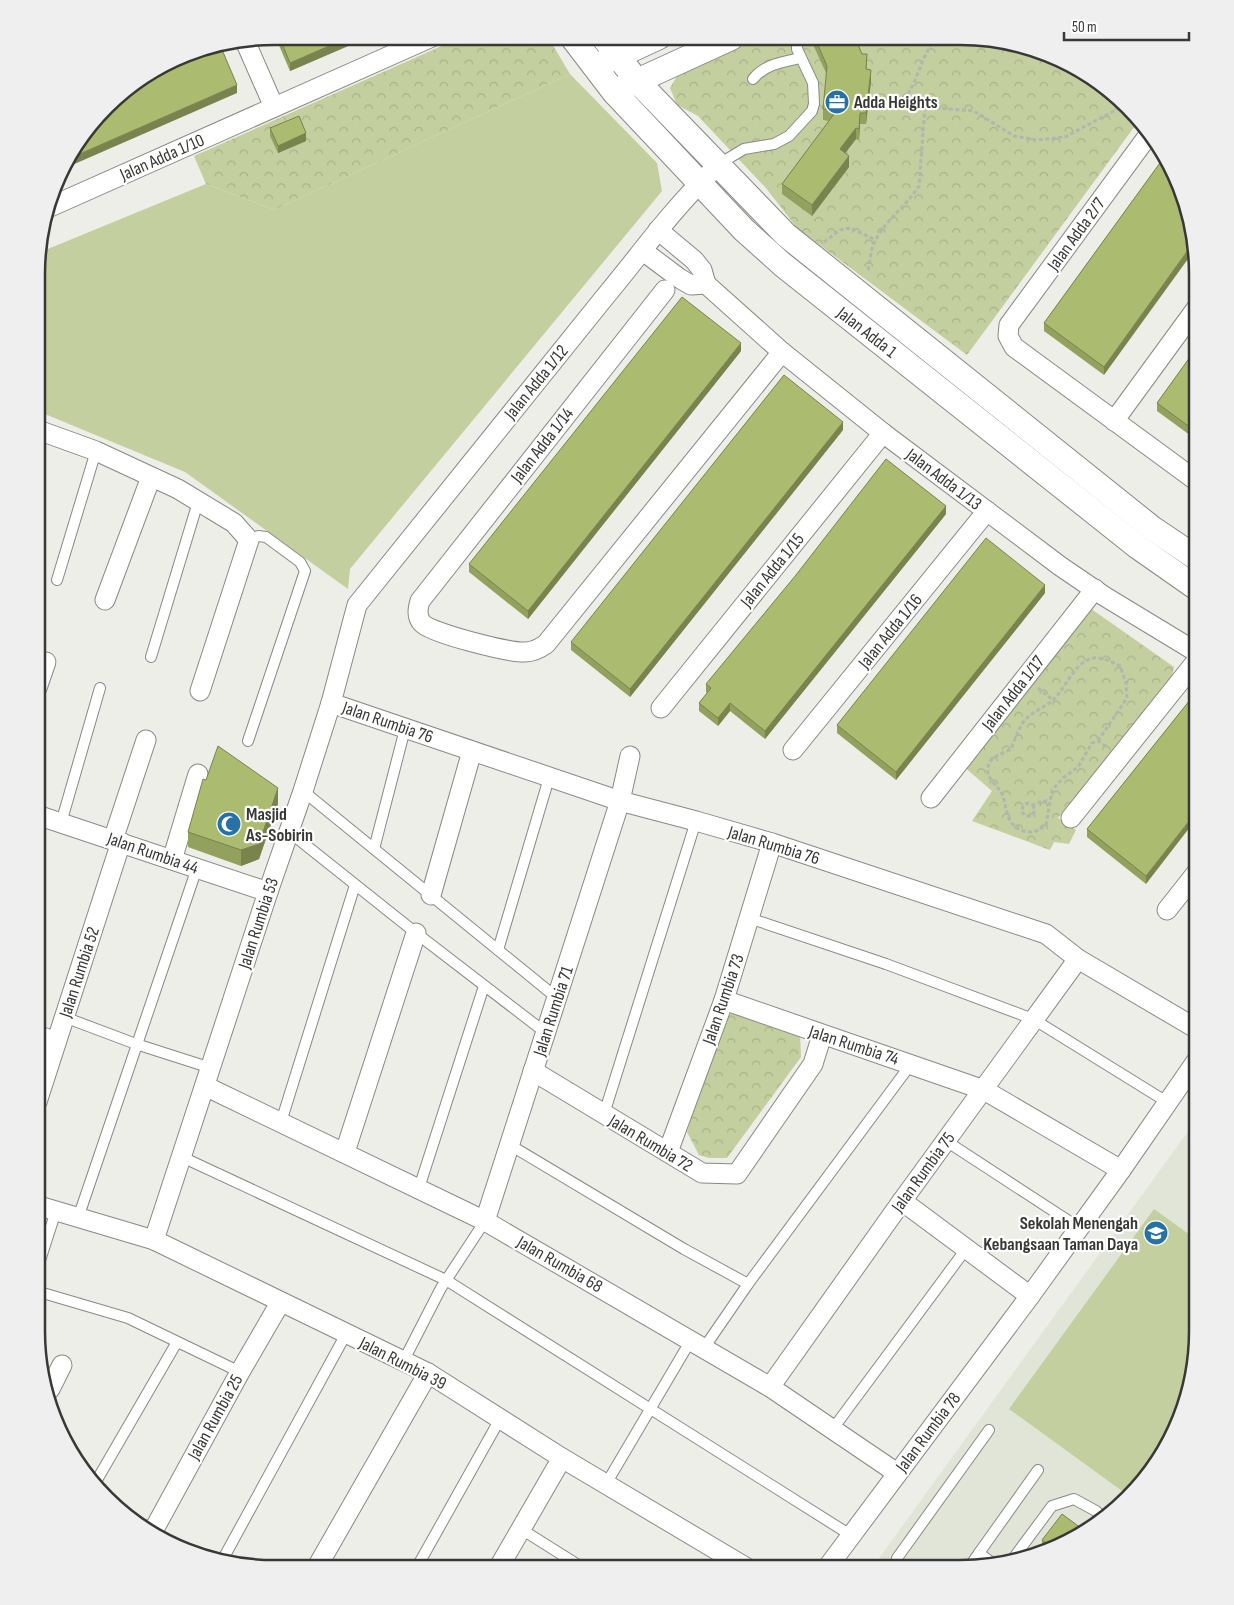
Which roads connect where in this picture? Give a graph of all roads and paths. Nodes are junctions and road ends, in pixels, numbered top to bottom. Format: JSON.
{"nodes":[{"id":1,"x":414,"y":45,"type":"edge"},
{"id":2,"x":578,"y":45,"type":"edge"},
{"id":3,"x":609,"y":45,"type":"edge"},
{"id":4,"x":641,"y":45,"type":"edge"},
{"id":5,"x":716,"y":45,"type":"edge"},
{"id":6,"x":797,"y":45,"type":"edge"},
{"id":7,"x":931,"y":45,"type":"edge"},
{"id":8,"x":247,"y":47,"type":"edge"},
{"id":9,"x":617,"y":56,"type":"junction"},
{"id":10,"x":800,"y":58,"type":"junction"},
{"id":11,"x":595,"y":68,"type":"junction"},
{"id":12,"x":754,"y":79,"type":"dead end"},
{"id":13,"x":637,"y":81,"type":"junction"},
{"id":14,"x":614,"y":92,"type":"junction"},
{"id":15,"x":868,"y":104,"type":"edge"},
{"id":16,"x":896,"y":105,"type":"junction"},
{"id":17,"x":925,"y":107,"type":"junction"},
{"id":18,"x":274,"y":108,"type":"junction"},
{"id":19,"x":1118,"y":109,"type":"edge"},
{"id":20,"x":1145,"y":140,"type":"edge"},
{"id":21,"x":719,"y":164,"type":"junction"},
{"id":22,"x":700,"y":183,"type":"junction"},
{"id":23,"x":56,"y":204,"type":"edge"},
{"id":24,"x":658,"y":230,"type":"junction"},
{"id":25,"x":876,"y":240,"type":"junction"},
{"id":26,"x":643,"y":251,"type":"junction"},
{"id":27,"x":809,"y":254,"type":"junction"},
{"id":28,"x":868,"y":270,"type":"dead end"},
{"id":29,"x":706,"y":284,"type":"junction"},
{"id":30,"x":665,"y":290,"type":"dead end"},
{"id":31,"x":1189,"y":318,"type":"edge"},
{"id":32,"x":782,"y":352,"type":"junction"},
{"id":33,"x":1114,"y":421,"type":"junction"},
{"id":34,"x":883,"y":433,"type":"junction"},
{"id":35,"x":45,"y":434,"type":"edge"},
{"id":36,"x":96,"y":451,"type":"junction"},
{"id":37,"x":1189,"y":475,"type":"edge"},
{"id":38,"x":151,"y":478,"type":"junction"},
{"id":39,"x":198,"y":502,"type":"junction"},
{"id":40,"x":987,"y":511,"type":"junction"},
{"id":41,"x":249,"y":540,"type":"junction"},
{"id":42,"x":1189,"y":553,"type":"edge"},
{"id":43,"x":57,"y":580,"type":"dead end"},
{"id":44,"x":1189,"y":583,"type":"edge"},
{"id":45,"x":1095,"y":589,"type":"junction"},
{"id":46,"x":105,"y":600,"type":"dead end"},
{"id":47,"x":358,"y":605,"type":"joint"},
{"id":48,"x":1189,"y":648,"type":"edge"},
{"id":49,"x":151,"y":657,"type":"dead end"},
{"id":50,"x":46,"y":662,"type":"dead end"},
{"id":51,"x":45,"y":665,"type":"edge"},
{"id":52,"x":1189,"y":670,"type":"edge"},
{"id":53,"x":100,"y":688,"type":"dead end"},
{"id":54,"x":200,"y":691,"type":"dead end"},
{"id":55,"x":331,"y":703,"type":"junction"},
{"id":56,"x":661,"y":708,"type":"dead end"},
{"id":57,"x":405,"y":729,"type":"junction"},
{"id":58,"x":146,"y":740,"type":"dead end"},
{"id":59,"x":1098,"y":740,"type":"junction"},
{"id":60,"x":248,"y":741,"type":"dead end"},
{"id":61,"x":793,"y":750,"type":"dead end"},
{"id":62,"x":472,"y":751,"type":"junction"},
{"id":63,"x":630,"y":756,"type":"dead end"},
{"id":64,"x":1120,"y":757,"type":"junction"},
{"id":65,"x":198,"y":774,"type":"dead end"},
{"id":66,"x":550,"y":778,"type":"junction"},
{"id":67,"x":303,"y":791,"type":"junction"},
{"id":68,"x":932,"y":798,"type":"dead end"},
{"id":69,"x":620,"y":801,"type":"junction"},
{"id":70,"x":1050,"y":801,"type":"junction"},
{"id":71,"x":1033,"y":805,"type":"junction"},
{"id":72,"x":45,"y":818,"type":"edge"},
{"id":73,"x":1071,"y":818,"type":"dead end"},
{"id":74,"x":696,"y":821,"type":"junction"},
{"id":75,"x":61,"y":823,"type":"junction"},
{"id":76,"x":288,"y":831,"type":"junction"},
{"id":77,"x":117,"y":841,"type":"junction"},
{"id":78,"x":772,"y":844,"type":"junction"},
{"id":79,"x":374,"y":849,"type":"junction"},
{"id":80,"x":172,"y":860,"type":"junction"},
{"id":81,"x":197,"y":868,"type":"junction"},
{"id":82,"x":1189,"y":883,"type":"edge"},
{"id":83,"x":356,"y":884,"type":"junction"},
{"id":84,"x":268,"y":892,"type":"junction"},
{"id":85,"x":431,"y":895,"type":"junction"},
{"id":86,"x":1167,"y":910,"type":"dead end"},
{"id":87,"x":749,"y":918,"type":"junction"},
{"id":88,"x":416,"y":933,"type":"junction"},
{"id":89,"x":498,"y":950,"type":"junction"},
{"id":90,"x":1078,"y":959,"type":"junction"},
{"id":91,"x":484,"y":986,"type":"junction"},
{"id":92,"x":557,"y":998,"type":"junction"},
{"id":93,"x":724,"y":1000,"type":"junction"},
{"id":94,"x":64,"y":1017,"type":"junction"},
{"id":95,"x":1033,"y":1020,"type":"junction"},
{"id":96,"x":1189,"y":1024,"type":"edge"},
{"id":97,"x":546,"y":1033,"type":"junction"},
{"id":98,"x":822,"y":1035,"type":"junction"},
{"id":99,"x":45,"y":1038,"type":"edge"},
{"id":100,"x":56,"y":1042,"type":"junction"},
{"id":101,"x":136,"y":1044,"type":"junction"},
{"id":102,"x":911,"y":1064,"type":"junction"},
{"id":103,"x":211,"y":1068,"type":"junction"},
{"id":104,"x":533,"y":1071,"type":"junction"},
{"id":105,"x":1189,"y":1071,"type":"edge"},
{"id":106,"x":45,"y":1077,"type":"edge"},
{"id":107,"x":205,"y":1086,"type":"junction"},
{"id":108,"x":984,"y":1090,"type":"junction"},
{"id":109,"x":1167,"y":1102,"type":"junction"},
{"id":110,"x":604,"y":1114,"type":"junction"},
{"id":111,"x":281,"y":1122,"type":"junction"},
{"id":112,"x":946,"y":1141,"type":"junction"},
{"id":113,"x":510,"y":1145,"type":"junction"},
{"id":114,"x":344,"y":1152,"type":"junction"},
{"id":115,"x":668,"y":1152,"type":"junction"},
{"id":116,"x":182,"y":1157,"type":"junction"},
{"id":117,"x":1121,"y":1170,"type":"junction"},
{"id":118,"x":419,"y":1188,"type":"junction"},
{"id":119,"x":902,"y":1201,"type":"junction"},
{"id":120,"x":45,"y":1208,"type":"edge"},
{"id":121,"x":56,"y":1211,"type":"junction"},
{"id":122,"x":78,"y":1218,"type":"junction"},
{"id":123,"x":485,"y":1221,"type":"junction"},
{"id":124,"x":1078,"y":1228,"type":"junction"},
{"id":125,"x":154,"y":1240,"type":"junction"},
{"id":126,"x":45,"y":1245,"type":"edge"},
{"id":127,"x":966,"y":1249,"type":"junction"},
{"id":128,"x":446,"y":1280,"type":"junction"},
{"id":129,"x":748,"y":1284,"type":"junction"},
{"id":130,"x":45,"y":1294,"type":"edge"},
{"id":131,"x":1030,"y":1296,"type":"junction"},
{"id":132,"x":280,"y":1302,"type":"junction"},
{"id":133,"x":346,"y":1334,"type":"junction"},
{"id":134,"x":177,"y":1342,"type":"junction"},
{"id":135,"x":698,"y":1344,"type":"junction"},
{"id":136,"x":403,"y":1362,"type":"junction"},
{"id":137,"x":62,"y":1365,"type":"dead end"},
{"id":138,"x":240,"y":1372,"type":"junction"},
{"id":139,"x":428,"y":1373,"type":"junction"},
{"id":140,"x":52,"y":1386,"type":"edge"},
{"id":141,"x":770,"y":1387,"type":"junction"},
{"id":142,"x":652,"y":1408,"type":"junction"},
{"id":143,"x":500,"y":1419,"type":"junction"},
{"id":144,"x":832,"y":1430,"type":"junction"},
{"id":145,"x":990,"y":1430,"type":"dead end"},
{"id":146,"x":562,"y":1458,"type":"junction"},
{"id":147,"x":1038,"y":1470,"type":"dead end"},
{"id":148,"x":897,"y":1473,"type":"junction"},
{"id":149,"x":98,"y":1478,"type":"edge"},
{"id":150,"x":606,"y":1484,"type":"junction"},
{"id":151,"x":1099,"y":1513,"type":"edge"},
{"id":152,"x":155,"y":1527,"type":"edge"},
{"id":153,"x":521,"y":1529,"type":"junction"},
{"id":154,"x":852,"y":1536,"type":"junction"},
{"id":155,"x":979,"y":1553,"type":"junction"},
{"id":156,"x":1016,"y":1553,"type":"edge"},
{"id":157,"x":225,"y":1555,"type":"edge"},
{"id":158,"x":986,"y":1558,"type":"edge"},
{"id":159,"x":321,"y":1560,"type":"edge"},
{"id":160,"x":421,"y":1560,"type":"edge"},
{"id":161,"x":504,"y":1560,"type":"edge"},
{"id":162,"x":571,"y":1560,"type":"edge"},
{"id":163,"x":734,"y":1560,"type":"edge"},
{"id":164,"x":834,"y":1560,"type":"edge"},
{"id":165,"x":898,"y":1560,"type":"edge"},
{"id":166,"x":974,"y":1560,"type":"edge"}],
"edges":[{"from":1,"to":18,"type":"street","name":"Jalan Adda 1/10"},
{"from":2,"to":11,"type":"street","name":"Jalan Adda 1"},
{"from":3,"to":9,"type":"street","name":"Jalan Adda 1"},
{"from":4,"to":9,"type":"street"},
{"from":5,"to":13,"type":"street"},
{"from":6,"to":10,"type":"lane"},
{"from":7,"to":16,"type":"path"},
{"from":8,"to":18,"type":"street"},
{"from":9,"to":11,"type":"street"},
{"from":9,"to":13,"type":"street","name":"Jalan Adda 1"},
{"from":10,"to":12,"type":"lane"},
{"from":10,"to":21,"type":"lane"},
{"from":11,"to":14,"type":"street","name":"Jalan Adda 1"},
{"from":13,"to":14,"type":"street"},
{"from":13,"to":21,"type":"street","name":"Jalan Adda 1"},
{"from":14,"to":22,"type":"street","name":"Jalan Adda 1"},
{"from":15,"to":16,"type":"path"},
{"from":16,"to":17,"type":"path"},
{"from":17,"to":19,"type":"path"},
{"from":17,"to":25,"type":"path"},
{"from":18,"to":23,"type":"street","name":"Jalan Adda 1/10"},
{"from":20,"to":33,"type":"street","name":"Jalan Adda 2/7"},
{"from":21,"to":22,"type":"street","name":"Jalan Adda 1/12"},
{"from":21,"to":27,"type":"street","name":"Jalan Adda 1"},
{"from":22,"to":24,"type":"street","name":"Jalan Adda 1/12"},
{"from":22,"to":44,"type":"street","name":"Jalan Adda 1"},
{"from":24,"to":26,"type":"street","name":"Jalan Adda 1/12"},
{"from":24,"to":29,"type":"street"},
{"from":25,"to":27,"type":"path"},
{"from":25,"to":28,"type":"path"},
{"from":26,"to":29,"type":"street"},
{"from":26,"to":47,"type":"street","name":"Jalan Adda 1/12"},
{"from":27,"to":42,"type":"street","name":"Jalan Adda 1"},
{"from":29,"to":32,"type":"street","name":"Jalan Adda 1/13"},
{"from":30,"to":32,"type":"street","name":"Jalan Adda 1/14"},
{"from":31,"to":33,"type":"street"},
{"from":32,"to":34,"type":"street","name":"Jalan Adda 1/13"},
{"from":33,"to":37,"type":"street"},
{"from":34,"to":40,"type":"street","name":"Jalan Adda 1/13"},
{"from":34,"to":56,"type":"street","name":"Jalan Adda 1/15"},
{"from":35,"to":36,"type":"street"},
{"from":36,"to":38,"type":"street"},
{"from":36,"to":43,"type":"lane"},
{"from":38,"to":39,"type":"street"},
{"from":38,"to":46,"type":"street"},
{"from":39,"to":41,"type":"street"},
{"from":39,"to":49,"type":"lane"},
{"from":40,"to":45,"type":"street","name":"Jalan Adda 1/13"},
{"from":40,"to":61,"type":"street","name":"Jalan Adda 1/16"},
{"from":41,"to":54,"type":"street"},
{"from":41,"to":60,"type":"lane"},
{"from":45,"to":48,"type":"street","name":"Jalan Adda 1/13"},
{"from":45,"to":68,"type":"street","name":"Jalan Adda 1/17"},
{"from":47,"to":55,"type":"street","name":"Jalan Rumbia 53"},
{"from":50,"to":51,"type":"street"},
{"from":52,"to":64,"type":"street"},
{"from":53,"to":75,"type":"lane"},
{"from":55,"to":57,"type":"street","name":"Jalan Rumbia 76"},
{"from":55,"to":67,"type":"street","name":"Jalan Rumbia 53"},
{"from":57,"to":62,"type":"street","name":"Jalan Rumbia 76"},
{"from":57,"to":79,"type":"lane"},
{"from":58,"to":77,"type":"street","name":"Jalan Rumbia 52"},
{"from":59,"to":64,"type":"path"},
{"from":59,"to":70,"type":"path"},
{"from":59,"to":70,"type":"path"},
{"from":62,"to":66,"type":"street","name":"Jalan Rumbia 76"},
{"from":62,"to":85,"type":"street"},
{"from":63,"to":69,"type":"street","name":"Jalan Rumbia 71"},
{"from":64,"to":73,"type":"street"},
{"from":65,"to":80,"type":"street"},
{"from":66,"to":69,"type":"street","name":"Jalan Rumbia 76"},
{"from":66,"to":89,"type":"lane"},
{"from":67,"to":76,"type":"street","name":"Jalan Rumbia 53"},
{"from":67,"to":79,"type":"lane"},
{"from":69,"to":74,"type":"street","name":"Jalan Rumbia 76"},
{"from":69,"to":92,"type":"street","name":"Jalan Rumbia 71"},
{"from":70,"to":71,"type":"path"},
{"from":71,"to":71,"type":"path"},
{"from":72,"to":75,"type":"street","name":"Jalan Rumbia 44"},
{"from":74,"to":78,"type":"street","name":"Jalan Rumbia 76"},
{"from":74,"to":110,"type":"lane"},
{"from":75,"to":77,"type":"street","name":"Jalan Rumbia 44"},
{"from":76,"to":83,"type":"lane"},
{"from":76,"to":84,"type":"street","name":"Jalan Rumbia 53"},
{"from":77,"to":80,"type":"street","name":"Jalan Rumbia 44"},
{"from":77,"to":94,"type":"street","name":"Jalan Rumbia 52"},
{"from":78,"to":87,"type":"street","name":"Jalan Rumbia 73"},
{"from":78,"to":90,"type":"street","name":"Jalan Rumbia 76"},
{"from":79,"to":85,"type":"lane"},
{"from":80,"to":81,"type":"street","name":"Jalan Rumbia 44"},
{"from":81,"to":84,"type":"street","name":"Jalan Rumbia 44"},
{"from":81,"to":101,"type":"lane"},
{"from":82,"to":86,"type":"street"},
{"from":83,"to":88,"type":"lane"},
{"from":83,"to":111,"type":"lane"},
{"from":84,"to":103,"type":"street","name":"Jalan Rumbia 53"},
{"from":85,"to":89,"type":"lane"},
{"from":87,"to":93,"type":"street","name":"Jalan Rumbia 73"},
{"from":87,"to":95,"type":"lane"},
{"from":88,"to":91,"type":"lane"},
{"from":88,"to":114,"type":"street"},
{"from":89,"to":92,"type":"lane"},
{"from":90,"to":95,"type":"street","name":"Jalan Rumbia 75"},
{"from":90,"to":96,"type":"street","name":"Jalan Rumbia 76"},
{"from":91,"to":97,"type":"lane"},
{"from":91,"to":118,"type":"lane"},
{"from":92,"to":97,"type":"street","name":"Jalan Rumbia 71"},
{"from":93,"to":98,"type":"street","name":"Jalan Rumbia 74"},
{"from":93,"to":115,"type":"street","name":"Jalan Rumbia 73"},
{"from":94,"to":100,"type":"street","name":"Jalan Rumbia 52"},
{"from":94,"to":101,"type":"lane"},
{"from":95,"to":108,"type":"street","name":"Jalan Rumbia 75"},
{"from":95,"to":109,"type":"lane"},
{"from":97,"to":104,"type":"street","name":"Jalan Rumbia 71"},
{"from":98,"to":102,"type":"street","name":"Jalan Rumbia 74"},
{"from":98,"to":115,"type":"street","name":"Jalan Rumbia 72"},
{"from":99,"to":100,"type":"street"},
{"from":100,"to":106,"type":"street","name":"Jalan Rumbia 52"},
{"from":101,"to":103,"type":"lane"},
{"from":101,"to":122,"type":"lane"},
{"from":102,"to":108,"type":"street","name":"Jalan Rumbia 74"},
{"from":102,"to":129,"type":"lane"},
{"from":103,"to":107,"type":"street","name":"Jalan Rumbia 53"},
{"from":104,"to":110,"type":"street","name":"Jalan Rumbia 72"},
{"from":104,"to":113,"type":"street","name":"Jalan Rumbia 71"},
{"from":105,"to":109,"type":"street","name":"Jalan Rumbia 78"},
{"from":107,"to":111,"type":"street","name":"Jalan Rumbia 68"},
{"from":107,"to":116,"type":"street","name":"Jalan Rumbia 53"},
{"from":108,"to":112,"type":"street","name":"Jalan Rumbia 75"},
{"from":108,"to":117,"type":"street","name":"Jalan Rumbia 74"},
{"from":109,"to":117,"type":"street","name":"Jalan Rumbia 78"},
{"from":110,"to":115,"type":"street","name":"Jalan Rumbia 72"},
{"from":111,"to":114,"type":"street","name":"Jalan Rumbia 68"},
{"from":112,"to":119,"type":"street","name":"Jalan Rumbia 75"},
{"from":112,"to":124,"type":"lane"},
{"from":113,"to":123,"type":"street","name":"Jalan Rumbia 71"},
{"from":113,"to":129,"type":"lane"},
{"from":114,"to":118,"type":"street","name":"Jalan Rumbia 68"},
{"from":116,"to":125,"type":"street","name":"Jalan Rumbia 53"},
{"from":116,"to":128,"type":"lane"},
{"from":117,"to":124,"type":"street","name":"Jalan Rumbia 78"},
{"from":118,"to":123,"type":"street","name":"Jalan Rumbia 68"},
{"from":119,"to":127,"type":"street"},
{"from":119,"to":141,"type":"street","name":"Jalan Rumbia 75"},
{"from":120,"to":121,"type":"street","name":"Jalan Rumbia 39"},
{"from":121,"to":122,"type":"street","name":"Jalan Rumbia 39"},
{"from":121,"to":126,"type":"lane"},
{"from":122,"to":125,"type":"street","name":"Jalan Rumbia 39"},
{"from":123,"to":128,"type":"lane"},
{"from":123,"to":135,"type":"street","name":"Jalan Rumbia 68"},
{"from":124,"to":131,"type":"street","name":"Jalan Rumbia 78"},
{"from":125,"to":132,"type":"street","name":"Jalan Rumbia 39"},
{"from":127,"to":131,"type":"street"},
{"from":127,"to":144,"type":"lane"},
{"from":128,"to":136,"type":"lane"},
{"from":128,"to":142,"type":"lane"},
{"from":129,"to":135,"type":"lane"},
{"from":130,"to":134,"type":"lane"},
{"from":131,"to":148,"type":"street","name":"Jalan Rumbia 78"},
{"from":132,"to":133,"type":"street","name":"Jalan Rumbia 39"},
{"from":132,"to":138,"type":"street","name":"Jalan Rumbia 25"},
{"from":133,"to":136,"type":"street","name":"Jalan Rumbia 39"},
{"from":133,"to":157,"type":"lane"},
{"from":134,"to":138,"type":"lane"},
{"from":134,"to":149,"type":"lane"},
{"from":135,"to":141,"type":"street","name":"Jalan Rumbia 68"},
{"from":135,"to":142,"type":"lane"},
{"from":136,"to":139,"type":"street","name":"Jalan Rumbia 39"},
{"from":137,"to":140,"type":"street"},
{"from":138,"to":152,"type":"street","name":"Jalan Rumbia 25"},
{"from":139,"to":143,"type":"street","name":"Jalan Rumbia 39"},
{"from":139,"to":159,"type":"street"},
{"from":141,"to":144,"type":"street","name":"Jalan Rumbia 68"},
{"from":142,"to":150,"type":"lane"},
{"from":142,"to":154,"type":"lane"},
{"from":143,"to":146,"type":"street","name":"Jalan Rumbia 39"},
{"from":143,"to":160,"type":"lane"},
{"from":144,"to":148,"type":"street","name":"Jalan Rumbia 68"},
{"from":145,"to":165,"type":"lane"},
{"from":146,"to":150,"type":"street","name":"Jalan Rumbia 39"},
{"from":146,"to":153,"type":"street"},
{"from":147,"to":155,"type":"lane"},
{"from":148,"to":154,"type":"street","name":"Jalan Rumbia 78"},
{"from":150,"to":163,"type":"street","name":"Jalan Rumbia 39"},
{"from":151,"to":156,"type":"lane"},
{"from":153,"to":161,"type":"street"},
{"from":153,"to":162,"type":"lane"},
{"from":154,"to":164,"type":"street","name":"Jalan Rumbia 78"},
{"from":155,"to":158,"type":"lane"},
{"from":155,"to":166,"type":"lane"}]}
